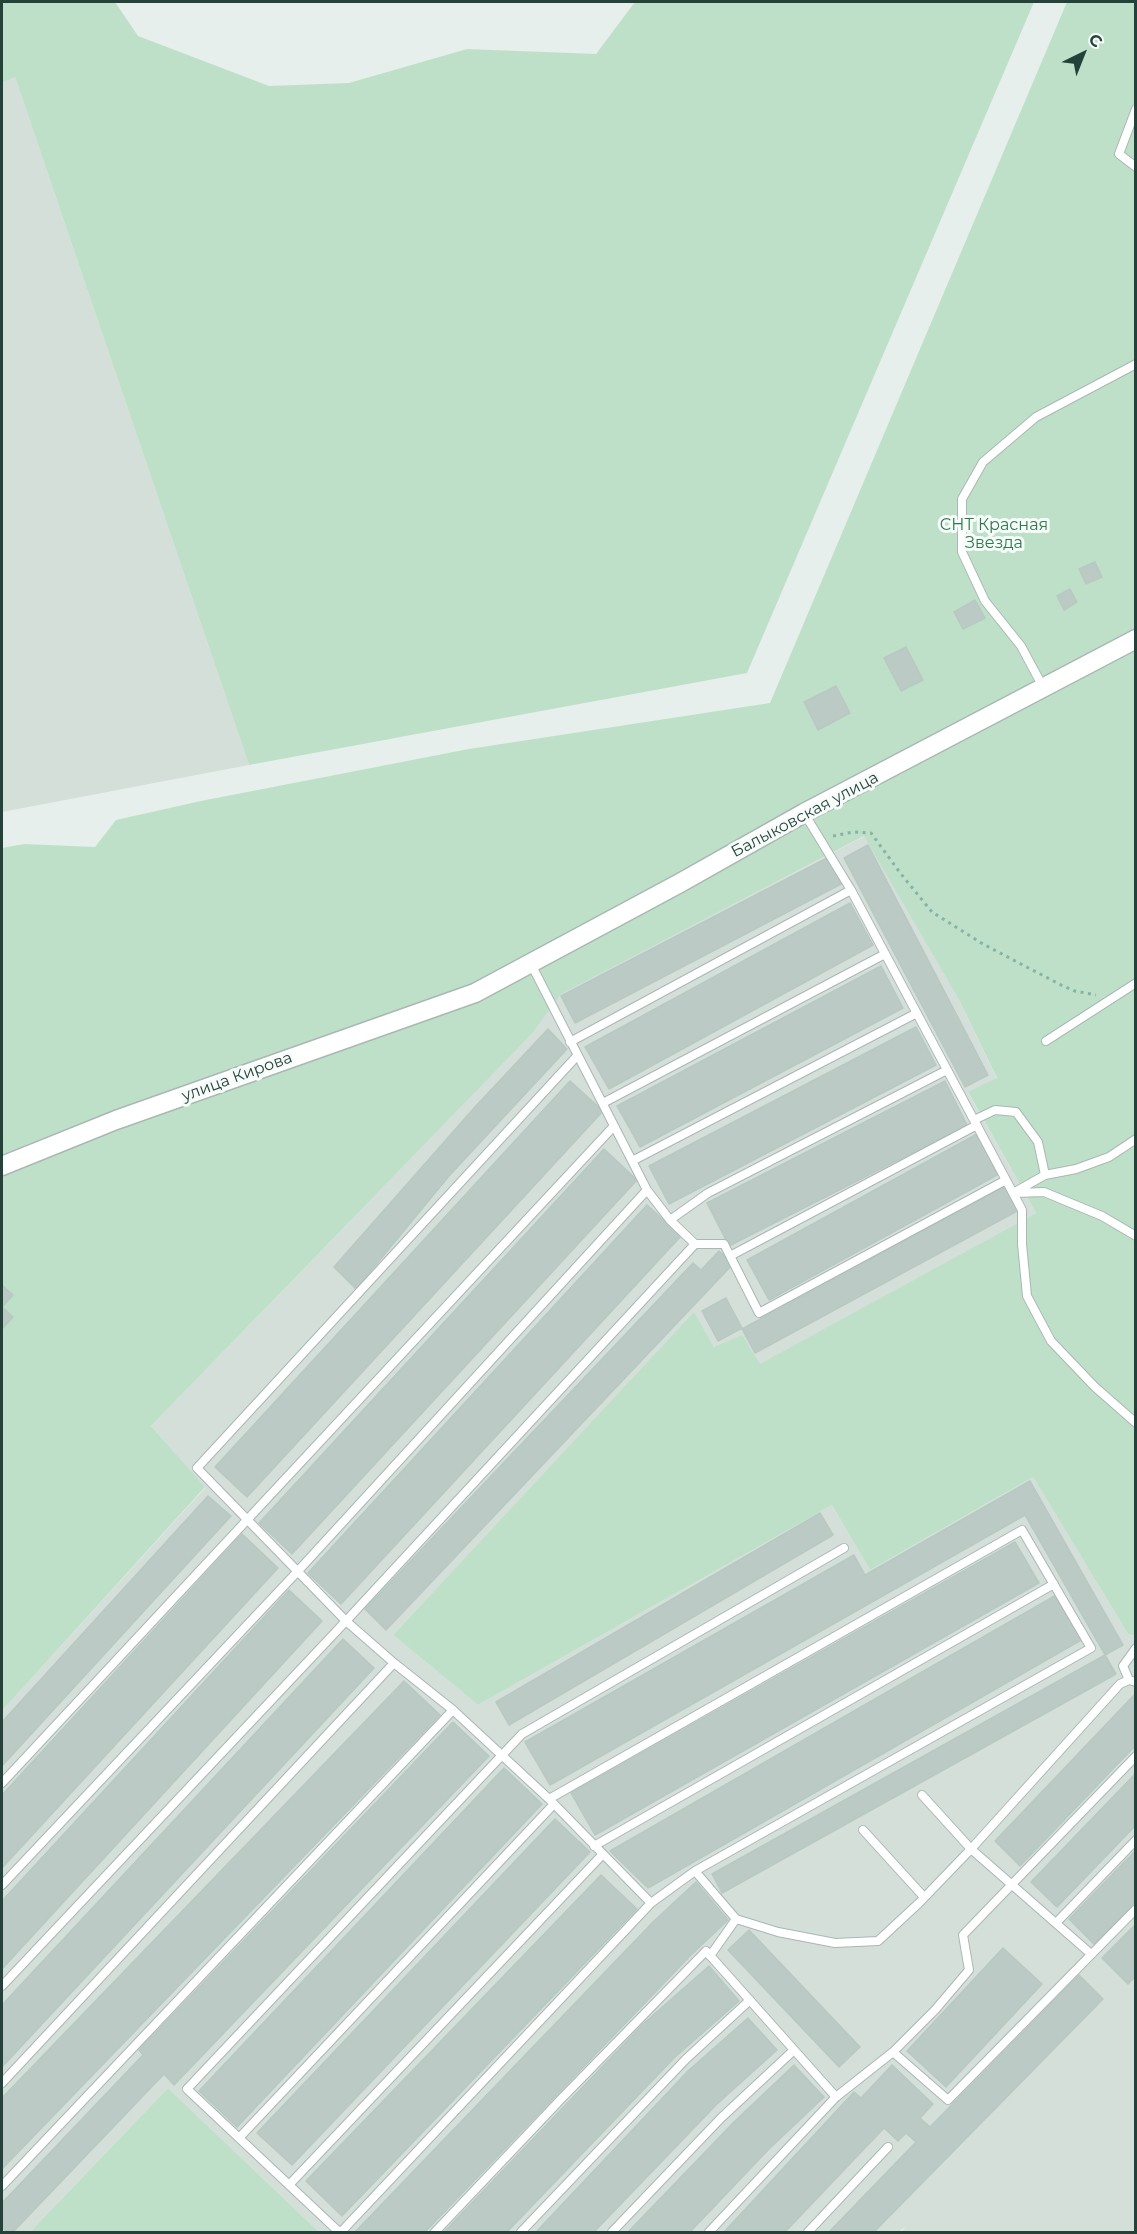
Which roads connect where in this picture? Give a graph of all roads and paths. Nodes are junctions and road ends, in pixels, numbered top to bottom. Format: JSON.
{"nodes":[{"id":1,"x":1136,"y":109,"type":"edge"},
{"id":2,"x":1136,"y":167,"type":"edge"},
{"id":3,"x":1136,"y":364,"type":"edge"},
{"id":4,"x":1136,"y":639,"type":"edge"},
{"id":5,"x":1044,"y":689,"type":"junction"},
{"id":6,"x":804,"y":813,"type":"junction"},
{"id":7,"x":819,"y":838,"type":"junction"},
{"id":8,"x":851,"y":890,"type":"junction"},
{"id":9,"x":885,"y":954,"type":"junction"},
{"id":10,"x":530,"y":963,"type":"junction"},
{"id":11,"x":1136,"y":983,"type":"edge"},
{"id":12,"x":475,"y":993,"type":"joint"},
{"id":13,"x":1112,"y":998,"type":"junction"},
{"id":14,"x":917,"y":1013,"type":"junction"},
{"id":15,"x":1046,"y":1041,"type":"dead end"},
{"id":16,"x":570,"y":1042,"type":"junction"},
{"id":17,"x":577,"y":1056,"type":"junction"},
{"id":18,"x":948,"y":1070,"type":"junction"},
{"id":19,"x":603,"y":1102,"type":"junction"},
{"id":20,"x":976,"y":1122,"type":"junction"},
{"id":21,"x":614,"y":1126,"type":"junction"},
{"id":22,"x":1136,"y":1139,"type":"edge"},
{"id":23,"x":634,"y":1160,"type":"junction"},
{"id":24,"x":2,"y":1166,"type":"edge"},
{"id":25,"x":1045,"y":1175,"type":"junction"},
{"id":26,"x":1006,"y":1180,"type":"junction"},
{"id":27,"x":647,"y":1190,"type":"junction"},
{"id":28,"x":1013,"y":1193,"type":"junction"},
{"id":29,"x":670,"y":1220,"type":"junction"},
{"id":30,"x":1136,"y":1236,"type":"edge"},
{"id":31,"x":695,"y":1244,"type":"junction"},
{"id":32,"x":730,"y":1256,"type":"junction"},
{"id":33,"x":1136,"y":1423,"type":"edge"},
{"id":34,"x":249,"y":1520,"type":"junction"},
{"id":35,"x":844,"y":1548,"type":"dead end"},
{"id":36,"x":298,"y":1571,"type":"junction"},
{"id":37,"x":1054,"y":1584,"type":"junction"},
{"id":38,"x":345,"y":1621,"type":"junction"},
{"id":39,"x":1136,"y":1648,"type":"edge"},
{"id":40,"x":394,"y":1664,"type":"junction"},
{"id":41,"x":1132,"y":1681,"type":"edge"},
{"id":42,"x":453,"y":1710,"type":"junction"},
{"id":43,"x":502,"y":1755,"type":"junction"},
{"id":44,"x":1136,"y":1756,"type":"edge"},
{"id":45,"x":2,"y":1783,"type":"edge"},
{"id":46,"x":922,"y":1795,"type":"dead end"},
{"id":47,"x":551,"y":1802,"type":"junction"},
{"id":48,"x":863,"y":1830,"type":"dead end"},
{"id":49,"x":1136,"y":1839,"type":"edge"},
{"id":50,"x":594,"y":1846,"type":"junction"},
{"id":51,"x":971,"y":1849,"type":"junction"},
{"id":52,"x":603,"y":1854,"type":"junction"},
{"id":53,"x":695,"y":1871,"type":"junction"},
{"id":54,"x":2,"y":1885,"type":"edge"},
{"id":55,"x":1011,"y":1885,"type":"junction"},
{"id":56,"x":924,"y":1897,"type":"junction"},
{"id":57,"x":651,"y":1903,"type":"junction"},
{"id":58,"x":1136,"y":1909,"type":"edge"},
{"id":59,"x":736,"y":1920,"type":"junction"},
{"id":60,"x":1056,"y":1923,"type":"junction"},
{"id":61,"x":1090,"y":1954,"type":"junction"},
{"id":62,"x":710,"y":1956,"type":"junction"},
{"id":63,"x":2,"y":1986,"type":"edge"},
{"id":64,"x":750,"y":2000,"type":"junction"},
{"id":65,"x":794,"y":2050,"type":"junction"},
{"id":66,"x":893,"y":2052,"type":"junction"},
{"id":67,"x":2,"y":2082,"type":"edge"},
{"id":68,"x":836,"y":2097,"type":"junction"},
{"id":69,"x":239,"y":2138,"type":"junction"},
{"id":70,"x":888,"y":2147,"type":"dead end"},
{"id":71,"x":289,"y":2185,"type":"junction"},
{"id":72,"x":2,"y":2186,"type":"edge"},
{"id":73,"x":340,"y":2232,"type":"edge"},
{"id":74,"x":435,"y":2232,"type":"edge"},
{"id":75,"x":521,"y":2232,"type":"edge"},
{"id":76,"x":612,"y":2232,"type":"edge"},
{"id":77,"x":709,"y":2232,"type":"edge"},
{"id":78,"x":807,"y":2232,"type":"edge"}],
"edges":[{"from":1,"to":2,"type":"lane"},
{"from":3,"to":5,"type":"lane"},
{"from":4,"to":5,"type":"street","name":"Балыковская улица"},
{"from":5,"to":6,"type":"street","name":"Балыковская улица"},
{"from":6,"to":7,"type":"lane"},
{"from":6,"to":10,"type":"street","name":"Балыковская улица"},
{"from":7,"to":8,"type":"lane"},
{"from":7,"to":13,"type":"path"},
{"from":8,"to":9,"type":"lane"},
{"from":8,"to":16,"type":"lane"},
{"from":9,"to":14,"type":"lane"},
{"from":9,"to":19,"type":"lane"},
{"from":10,"to":12,"type":"street","name":"Балыковская улица"},
{"from":10,"to":16,"type":"lane"},
{"from":11,"to":13,"type":"lane"},
{"from":12,"to":24,"type":"street","name":"улица Кирова"},
{"from":13,"to":15,"type":"lane"},
{"from":14,"to":18,"type":"lane"},
{"from":14,"to":23,"type":"lane"},
{"from":16,"to":17,"type":"lane"},
{"from":17,"to":19,"type":"lane"},
{"from":17,"to":34,"type":"lane"},
{"from":18,"to":20,"type":"lane"},
{"from":18,"to":29,"type":"lane"},
{"from":19,"to":21,"type":"lane"},
{"from":20,"to":25,"type":"lane"},
{"from":20,"to":26,"type":"lane"},
{"from":20,"to":32,"type":"lane"},
{"from":21,"to":23,"type":"lane"},
{"from":21,"to":34,"type":"lane"},
{"from":22,"to":25,"type":"lane"},
{"from":23,"to":27,"type":"lane"},
{"from":25,"to":28,"type":"lane"},
{"from":26,"to":28,"type":"lane"},
{"from":26,"to":32,"type":"lane"},
{"from":27,"to":29,"type":"lane"},
{"from":27,"to":36,"type":"lane"},
{"from":28,"to":30,"type":"lane"},
{"from":28,"to":33,"type":"lane"},
{"from":29,"to":31,"type":"lane"},
{"from":31,"to":32,"type":"lane"},
{"from":31,"to":38,"type":"lane"},
{"from":34,"to":36,"type":"lane"},
{"from":34,"to":45,"type":"lane"},
{"from":35,"to":43,"type":"lane"},
{"from":36,"to":38,"type":"lane"},
{"from":36,"to":54,"type":"lane"},
{"from":37,"to":47,"type":"lane"},
{"from":37,"to":50,"type":"lane"},
{"from":37,"to":53,"type":"lane"},
{"from":38,"to":40,"type":"lane"},
{"from":38,"to":63,"type":"lane"},
{"from":39,"to":41,"type":"lane"},
{"from":40,"to":42,"type":"lane"},
{"from":40,"to":67,"type":"lane"},
{"from":41,"to":51,"type":"lane"},
{"from":42,"to":43,"type":"lane"},
{"from":42,"to":72,"type":"lane"},
{"from":43,"to":47,"type":"lane"},
{"from":43,"to":69,"type":"lane"},
{"from":44,"to":55,"type":"lane"},
{"from":46,"to":51,"type":"lane"},
{"from":47,"to":50,"type":"lane"},
{"from":47,"to":69,"type":"lane"},
{"from":48,"to":56,"type":"lane"},
{"from":49,"to":60,"type":"lane"},
{"from":50,"to":52,"type":"lane"},
{"from":51,"to":55,"type":"lane"},
{"from":51,"to":56,"type":"lane"},
{"from":52,"to":57,"type":"lane"},
{"from":52,"to":71,"type":"lane"},
{"from":53,"to":57,"type":"lane"},
{"from":53,"to":59,"type":"lane"},
{"from":55,"to":60,"type":"lane"},
{"from":55,"to":66,"type":"lane"},
{"from":56,"to":59,"type":"lane"},
{"from":57,"to":73,"type":"lane"},
{"from":58,"to":61,"type":"lane"},
{"from":59,"to":62,"type":"lane"},
{"from":60,"to":61,"type":"lane"},
{"from":61,"to":66,"type":"lane"},
{"from":62,"to":64,"type":"lane"},
{"from":62,"to":74,"type":"lane"},
{"from":64,"to":65,"type":"lane"},
{"from":64,"to":75,"type":"lane"},
{"from":65,"to":68,"type":"lane"},
{"from":65,"to":76,"type":"lane"},
{"from":66,"to":68,"type":"lane"},
{"from":68,"to":77,"type":"lane"},
{"from":69,"to":71,"type":"lane"},
{"from":70,"to":78,"type":"lane"},
{"from":71,"to":73,"type":"lane"}]}
